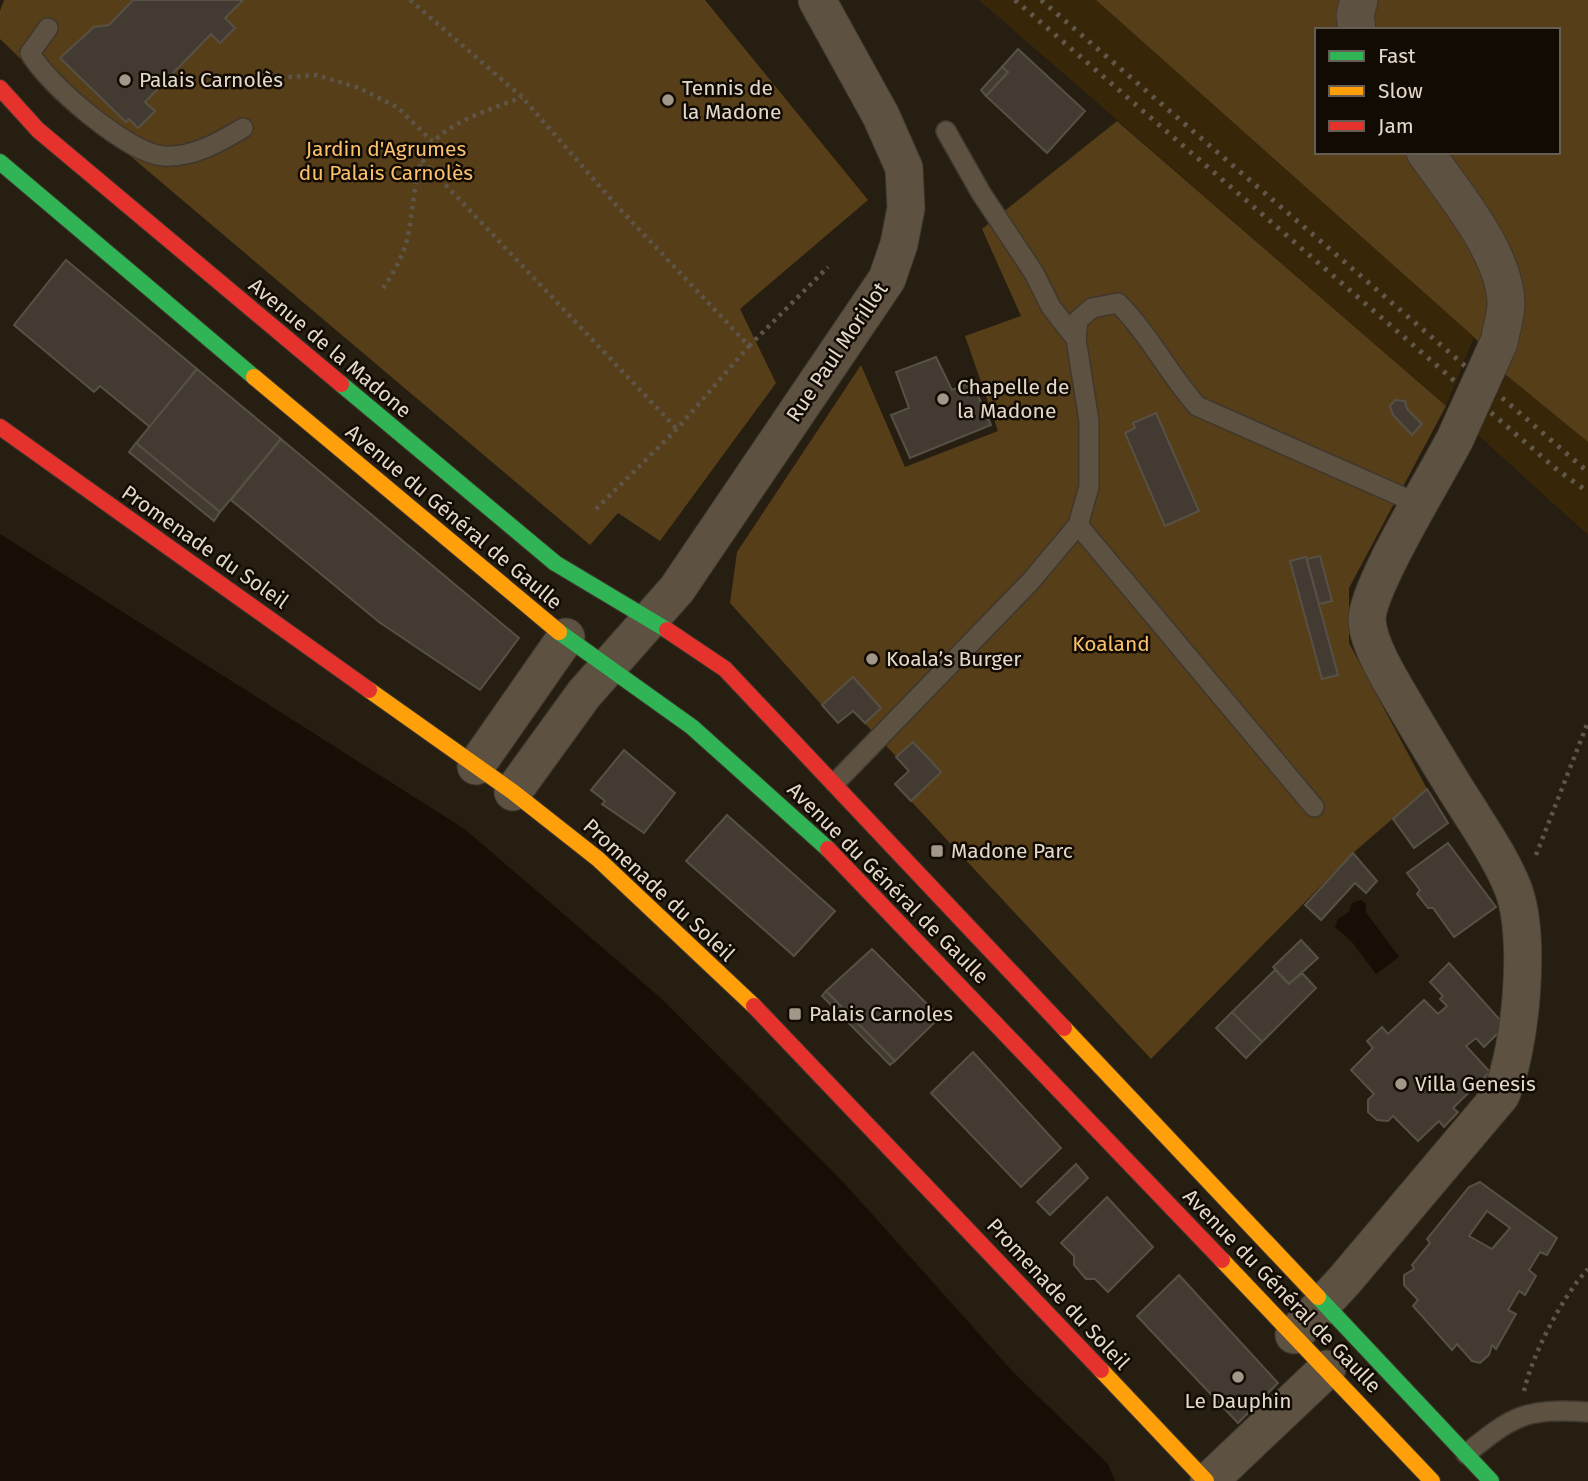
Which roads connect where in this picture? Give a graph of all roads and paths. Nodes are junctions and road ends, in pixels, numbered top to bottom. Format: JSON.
{"nodes":[{"id":1,"x":411,"y":0,"type":"edge"},
{"id":2,"x":817,"y":0,"type":"edge"},
{"id":3,"x":1359,"y":0,"type":"edge"},
{"id":4,"x":48,"y":28,"type":"dead end"},
{"id":5,"x":1357,"y":28,"type":"edge"},
{"id":6,"x":263,"y":79,"type":"dead end"},
{"id":7,"x":0,"y":88,"type":"edge"},
{"id":8,"x":522,"y":97,"type":"junction"},
{"id":9,"x":243,"y":128,"type":"dead end"},
{"id":10,"x":946,"y":131,"type":"dead end"},
{"id":11,"x":432,"y":141,"type":"junction"},
{"id":12,"x":1426,"y":154,"type":"edge"},
{"id":13,"x":422,"y":160,"type":"junction"},
{"id":14,"x":0,"y":162,"type":"edge"},
{"id":15,"x":828,"y":267,"type":"dead end"},
{"id":16,"x":383,"y":288,"type":"dead end"},
{"id":17,"x":1076,"y":339,"type":"junction"},
{"id":18,"x":748,"y":346,"type":"junction"},
{"id":19,"x":0,"y":427,"type":"edge"},
{"id":20,"x":677,"y":429,"type":"junction"},
{"id":21,"x":1421,"y":505,"type":"junction"},
{"id":22,"x":594,"y":511,"type":"dead end"},
{"id":23,"x":1078,"y":525,"type":"junction"},
{"id":24,"x":650,"y":620,"type":"junction"},
{"id":25,"x":566,"y":638,"type":"junction"},
{"id":26,"x":606,"y":668,"type":"junction"},
{"id":27,"x":1588,"y":722,"type":"edge"},
{"id":28,"x":476,"y":766,"type":"junction"},
{"id":29,"x":835,"y":783,"type":"junction"},
{"id":30,"x":513,"y":792,"type":"junction"},
{"id":31,"x":1314,"y":807,"type":"dead end"},
{"id":32,"x":1514,"y":892,"type":"junction"},
{"id":33,"x":1588,"y":1269,"type":"edge"},
{"id":34,"x":1323,"y":1302,"type":"junction"},
{"id":35,"x":1294,"y":1335,"type":"junction"},
{"id":36,"x":1326,"y":1369,"type":"junction"},
{"id":37,"x":1588,"y":1412,"type":"edge"},
{"id":38,"x":1519,"y":1416,"type":"junction"},
{"id":39,"x":1466,"y":1454,"type":"junction"},
{"id":40,"x":1208,"y":1481,"type":"edge"},
{"id":41,"x":1432,"y":1481,"type":"edge"},
{"id":42,"x":1490,"y":1481,"type":"edge"}],
"edges":[{"from":1,"to":8,"type":"path"},
{"from":2,"to":24,"type":"street","name":"Rue Paul Morillot"},
{"from":3,"to":5,"type":"street"},
{"from":4,"to":9,"type":"lane"},
{"from":6,"to":11,"type":"path"},
{"from":7,"to":24,"type":"main road","name":"Avenue de la Madone"},
{"from":8,"to":11,"type":"path"},
{"from":8,"to":18,"type":"path"},
{"from":10,"to":17,"type":"lane"},
{"from":11,"to":13,"type":"path"},
{"from":12,"to":21,"type":"street","bridge":true},
{"from":13,"to":16,"type":"path"},
{"from":13,"to":20,"type":"path"},
{"from":14,"to":25,"type":"main road","name":"Avenue du Général de Gaulle"},
{"from":15,"to":18,"type":"path"},
{"from":17,"to":21,"type":"lane"},
{"from":17,"to":23,"type":"lane"},
{"from":18,"to":20,"type":"path"},
{"from":19,"to":28,"type":"main road","name":"Promenade du Soleil"},
{"from":20,"to":22,"type":"path"},
{"from":21,"to":32,"type":"street"},
{"from":23,"to":29,"type":"lane"},
{"from":23,"to":31,"type":"lane"},
{"from":24,"to":26,"type":"street","name":"Rue Paul Morillot"},
{"from":24,"to":29,"type":"main road","name":"Avenue du Général de Gaulle"},
{"from":25,"to":26,"type":"main road","name":"Avenue du Général de Gaulle"},
{"from":25,"to":28,"type":"street"},
{"from":26,"to":30,"type":"street","name":"Rue Paul Morillot"},
{"from":26,"to":35,"type":"main road","name":"Avenue du Général de Gaulle"},
{"from":27,"to":32,"type":"path"},
{"from":28,"to":30,"type":"main road","name":"Promenade du Soleil"},
{"from":29,"to":34,"type":"main road","name":"Avenue du Général de Gaulle"},
{"from":30,"to":40,"type":"main road","name":"Promenade du Soleil"},
{"from":32,"to":34,"type":"street"},
{"from":33,"to":38,"type":"path"},
{"from":34,"to":35,"type":"street"},
{"from":34,"to":39,"type":"main road","name":"Avenue du Général de Gaulle"},
{"from":35,"to":36,"type":"main road","name":"Avenue du Général de Gaulle"},
{"from":36,"to":40,"type":"street"},
{"from":36,"to":41,"type":"main road","name":"Avenue du Général de Gaulle"},
{"from":37,"to":38,"type":"lane"},
{"from":38,"to":39,"type":"lane"},
{"from":39,"to":42,"type":"main road","name":"Avenue du Général de Gaulle"}]}
